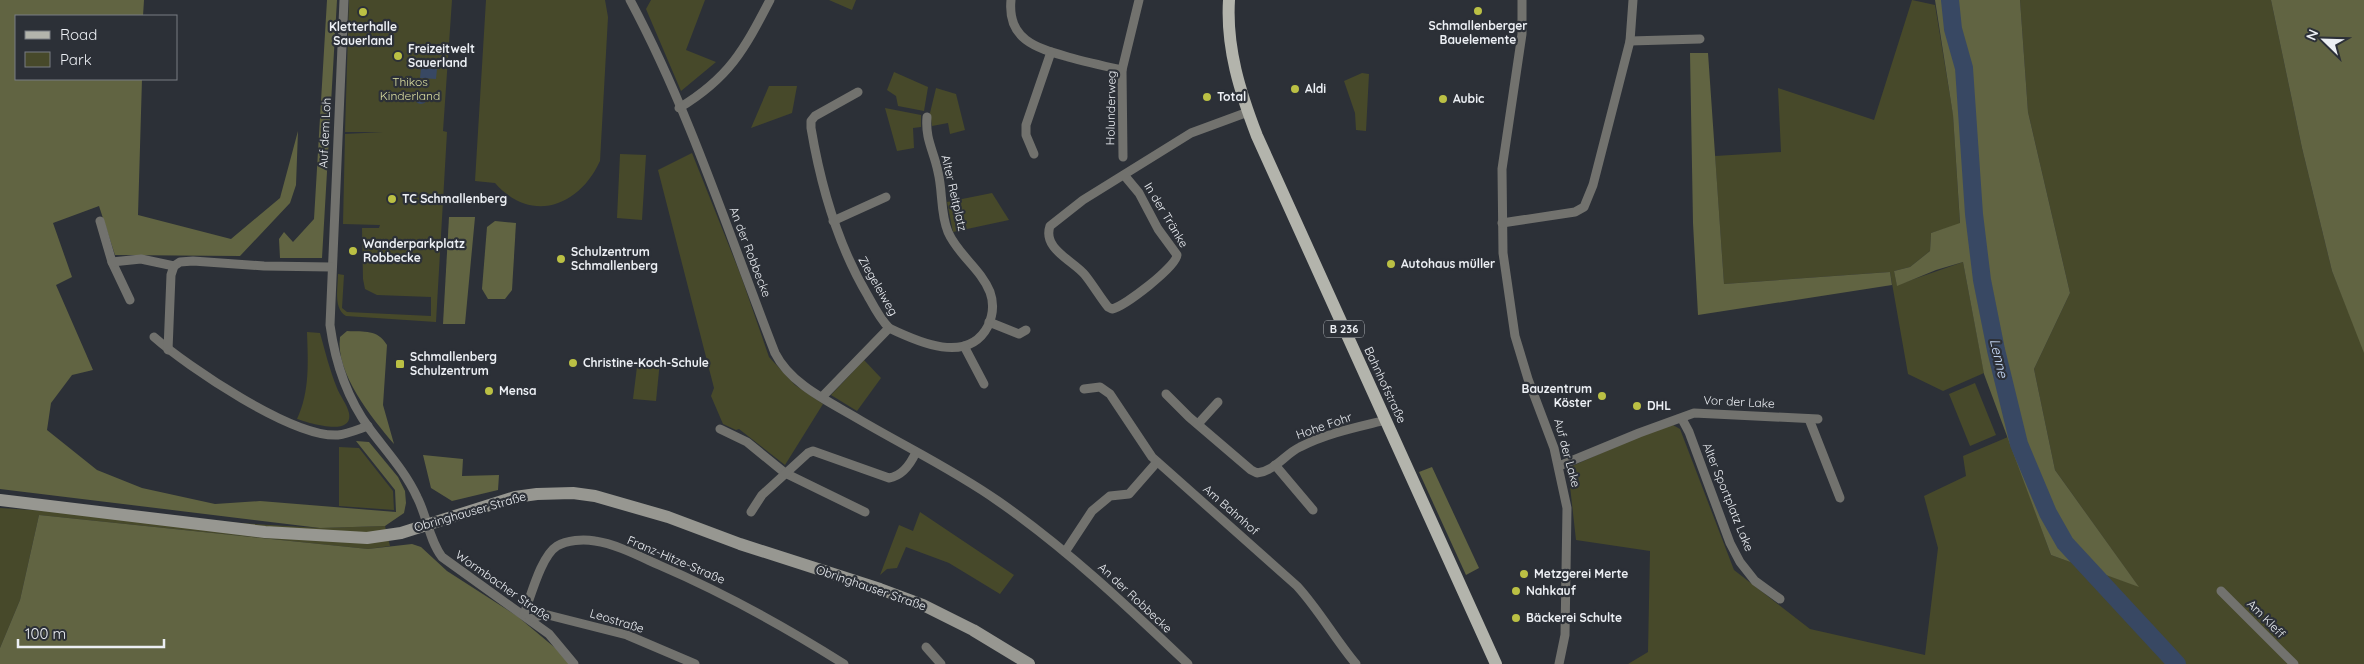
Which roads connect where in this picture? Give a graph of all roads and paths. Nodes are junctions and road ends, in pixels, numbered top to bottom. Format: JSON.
{"nodes":[{"id":1,"x":344,"y":0,"type":"edge"},
{"id":2,"x":770,"y":0,"type":"edge"},
{"id":3,"x":1011,"y":0,"type":"edge"},
{"id":4,"x":1139,"y":0,"type":"edge"},
{"id":5,"x":1229,"y":0,"type":"edge"},
{"id":6,"x":1522,"y":0,"type":"edge"},
{"id":7,"x":1633,"y":0,"type":"edge"},
{"id":8,"x":634,"y":2,"type":"edge"},
{"id":9,"x":1700,"y":39,"type":"dead end"},
{"id":10,"x":1630,"y":41,"type":"junction"},
{"id":11,"x":1051,"y":52,"type":"junction"},
{"id":12,"x":1122,"y":70,"type":"junction"},
{"id":13,"x":858,"y":92,"type":"dead end"},
{"id":14,"x":679,"y":108,"type":"junction"},
{"id":15,"x":1248,"y":112,"type":"junction"},
{"id":16,"x":927,"y":117,"type":"dead end"},
{"id":17,"x":1034,"y":154,"type":"dead end"},
{"id":18,"x":1123,"y":158,"type":"dead end"},
{"id":19,"x":1124,"y":175,"type":"junction"},
{"id":20,"x":886,"y":197,"type":"dead end"},
{"id":21,"x":100,"y":221,"type":"dead end"},
{"id":22,"x":833,"y":221,"type":"junction"},
{"id":23,"x":1502,"y":223,"type":"junction"},
{"id":24,"x":112,"y":262,"type":"junction"},
{"id":25,"x":174,"y":266,"type":"junction"},
{"id":26,"x":331,"y":267,"type":"junction"},
{"id":27,"x":130,"y":300,"type":"dead end"},
{"id":28,"x":989,"y":322,"type":"junction"},
{"id":29,"x":889,"y":328,"type":"junction"},
{"id":30,"x":1026,"y":330,"type":"dead end"},
{"id":31,"x":154,"y":337,"type":"dead end"},
{"id":32,"x":964,"y":346,"type":"junction"},
{"id":33,"x":168,"y":350,"type":"junction"},
{"id":34,"x":984,"y":384,"type":"dead end"},
{"id":35,"x":1084,"y":389,"type":"dead end"},
{"id":36,"x":1166,"y":394,"type":"dead end"},
{"id":37,"x":822,"y":397,"type":"junction"},
{"id":38,"x":1218,"y":402,"type":"dead end"},
{"id":39,"x":1682,"y":419,"type":"junction"},
{"id":40,"x":1386,"y":420,"type":"junction"},
{"id":41,"x":1198,"y":424,"type":"junction"},
{"id":42,"x":368,"y":426,"type":"junction"},
{"id":43,"x":720,"y":429,"type":"dead end"},
{"id":44,"x":916,"y":452,"type":"junction"},
{"id":45,"x":1157,"y":462,"type":"junction"},
{"id":46,"x":1275,"y":465,"type":"junction"},
{"id":47,"x":1559,"y":466,"type":"junction"},
{"id":48,"x":785,"y":473,"type":"junction"},
{"id":49,"x":1840,"y":498,"type":"dead end"},
{"id":50,"x":0,"y":500,"type":"edge"},
{"id":51,"x":1313,"y":510,"type":"dead end"},
{"id":52,"x":751,"y":512,"type":"dead end"},
{"id":53,"x":865,"y":512,"type":"dead end"},
{"id":54,"x":429,"y":523,"type":"junction"},
{"id":55,"x":1065,"y":552,"type":"junction"},
{"id":56,"x":2221,"y":591,"type":"dead end"},
{"id":57,"x":1780,"y":599,"type":"dead end"},
{"id":58,"x":527,"y":616,"type":"junction"},
{"id":59,"x":926,"y":647,"type":"dead end"},
{"id":60,"x":574,"y":664,"type":"edge"},
{"id":61,"x":695,"y":664,"type":"edge"},
{"id":62,"x":844,"y":664,"type":"edge"},
{"id":63,"x":941,"y":664,"type":"edge"},
{"id":64,"x":1029,"y":664,"type":"edge"},
{"id":65,"x":1188,"y":664,"type":"edge"},
{"id":66,"x":1356,"y":664,"type":"edge"},
{"id":67,"x":1496,"y":664,"type":"edge"},
{"id":68,"x":1559,"y":664,"type":"edge"},
{"id":69,"x":2294,"y":664,"type":"edge"}],
"edges":[{"from":1,"to":26,"type":"street","name":"Auf dem Loh"},
{"from":2,"to":14,"type":"street"},
{"from":3,"to":11,"type":"street"},
{"from":4,"to":12,"type":"street","name":"Holunderweg"},
{"from":5,"to":15,"type":"main road","name":"Bahnhofstraße","number":"B 236"},
{"from":6,"to":23,"type":"street","name":"Auf der Lake"},
{"from":7,"to":10,"type":"street"},
{"from":8,"to":14,"type":"street","name":"An der Robbecke"},
{"from":9,"to":10,"type":"street"},
{"from":10,"to":23,"type":"street"},
{"from":11,"to":12,"type":"street"},
{"from":11,"to":17,"type":"street"},
{"from":12,"to":18,"type":"street","name":"Holunderweg"},
{"from":13,"to":22,"type":"street","name":"Ziegeleiweg"},
{"from":14,"to":37,"type":"street","name":"An der Robbecke"},
{"from":15,"to":19,"type":"street","name":"In der Tränke"},
{"from":15,"to":40,"type":"main road","name":"Bahnhofstraße","number":"B 236"},
{"from":16,"to":28,"type":"street","name":"Alter Reitplatz"},
{"from":19,"to":19,"type":"street","name":"In der Tränke"},
{"from":20,"to":22,"type":"street"},
{"from":21,"to":24,"type":"street"},
{"from":22,"to":29,"type":"street","name":"Ziegeleiweg"},
{"from":23,"to":47,"type":"street","name":"Auf der Lake"},
{"from":24,"to":25,"type":"street"},
{"from":24,"to":27,"type":"street"},
{"from":25,"to":26,"type":"street"},
{"from":25,"to":33,"type":"street"},
{"from":26,"to":42,"type":"street","name":"Auf dem Loh"},
{"from":28,"to":30,"type":"street"},
{"from":28,"to":32,"type":"street"},
{"from":29,"to":32,"type":"street"},
{"from":29,"to":37,"type":"street","name":"Ziegeleiweg"},
{"from":31,"to":33,"type":"street"},
{"from":32,"to":34,"type":"street"},
{"from":33,"to":42,"type":"street"},
{"from":35,"to":45,"type":"street","name":"Am Bahnhof"},
{"from":36,"to":41,"type":"street","name":"Hohe Fohr"},
{"from":37,"to":44,"type":"street","name":"An der Robbecke"},
{"from":38,"to":41,"type":"street"},
{"from":39,"to":47,"type":"street","name":"Vor der Lake"},
{"from":39,"to":49,"type":"street","name":"Vor der Lake"},
{"from":39,"to":57,"type":"street","name":"Alter Sportplatz Lake"},
{"from":40,"to":46,"type":"street","name":"Hohe Fohr"},
{"from":40,"to":67,"type":"main road","name":"Bahnhofstraße","number":"B 236"},
{"from":41,"to":46,"type":"street","name":"Hohe Fohr"},
{"from":42,"to":54,"type":"street","name":"Auf dem Loh"},
{"from":43,"to":48,"type":"street"},
{"from":44,"to":48,"type":"street"},
{"from":44,"to":55,"type":"street","name":"An der Robbecke"},
{"from":45,"to":55,"type":"street"},
{"from":45,"to":66,"type":"street","name":"Am Bahnhof"},
{"from":46,"to":51,"type":"street"},
{"from":47,"to":68,"type":"street","name":"Auf der Lake"},
{"from":48,"to":52,"type":"street"},
{"from":48,"to":53,"type":"street"},
{"from":50,"to":54,"type":"street","name":"Obringhauser Straße"},
{"from":54,"to":58,"type":"street","name":"Wormbacher Straße"},
{"from":54,"to":64,"type":"street","name":"Obringhauser Straße"},
{"from":55,"to":65,"type":"street","name":"An der Robbecke"},
{"from":56,"to":69,"type":"street","name":"Am Kleff"},
{"from":58,"to":60,"type":"street","name":"Wormbacher Straße"},
{"from":58,"to":61,"type":"street","name":"Leostraße"},
{"from":58,"to":62,"type":"street","name":"Franz-Hitze-Straße"},
{"from":59,"to":63,"type":"street"}]}
